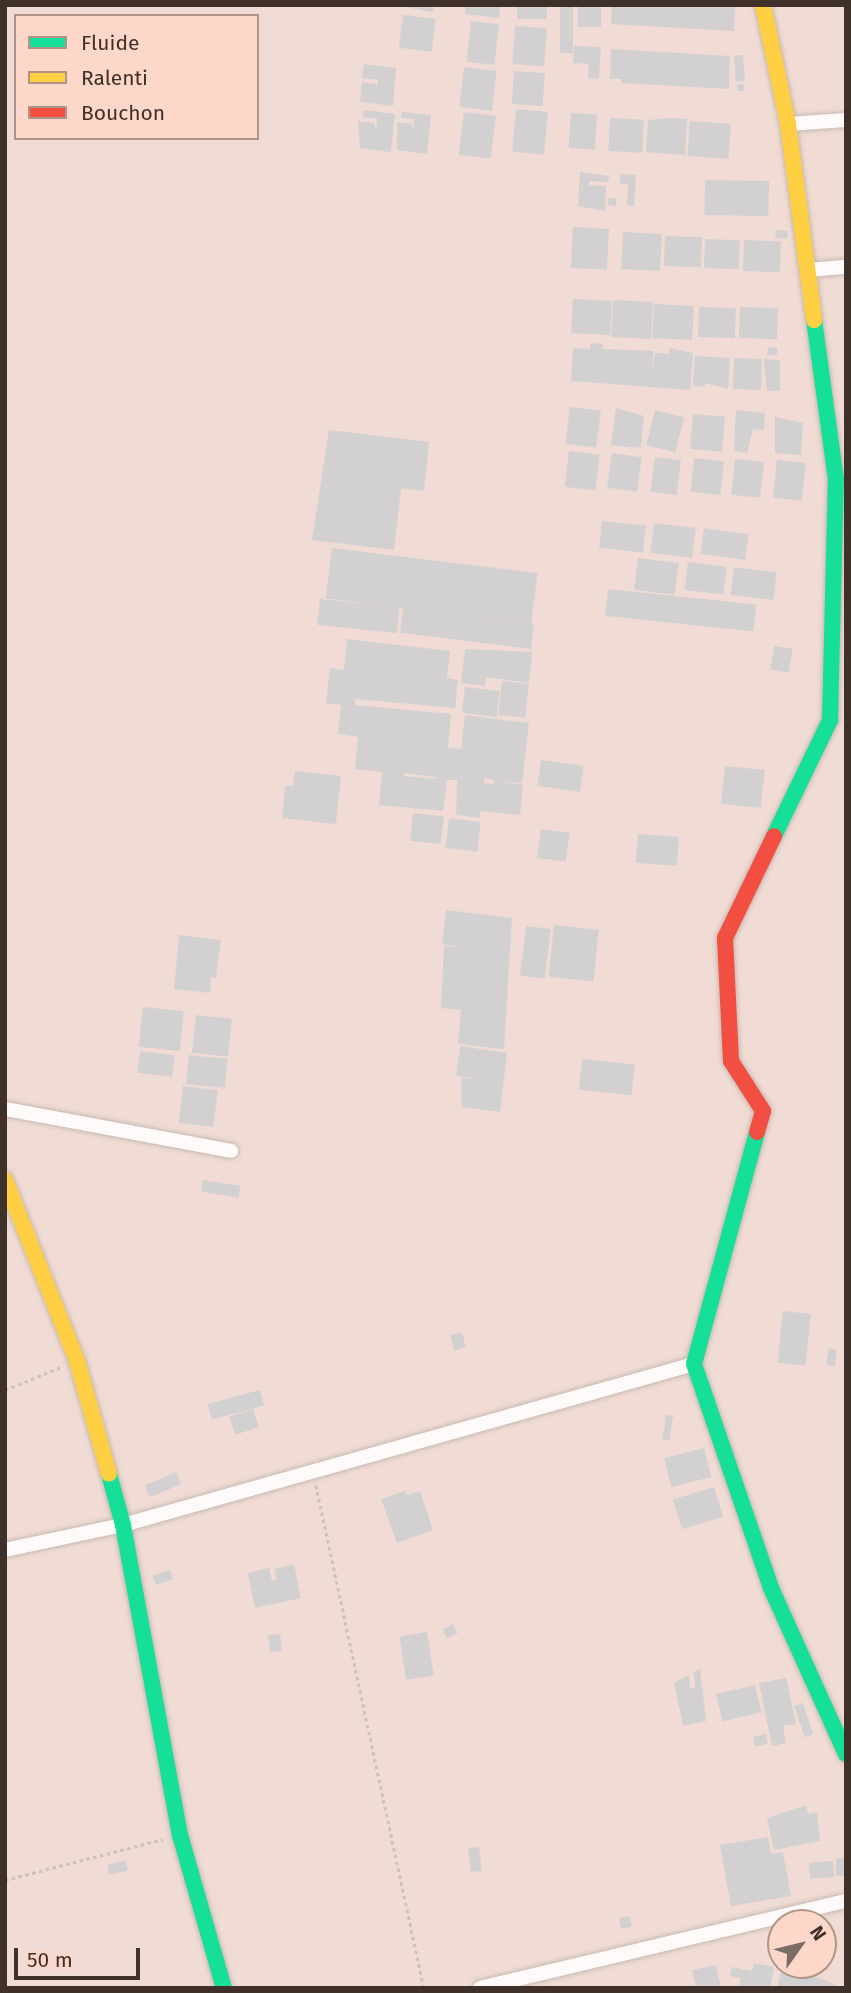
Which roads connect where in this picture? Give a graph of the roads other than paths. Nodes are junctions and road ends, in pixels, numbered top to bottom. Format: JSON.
{"nodes":[{"id":1,"x":763,"y":5,"type":"edge"},
{"id":2,"x":846,"y":120,"type":"edge"},
{"id":3,"x":788,"y":124,"type":"junction"},
{"id":4,"x":846,"y":267,"type":"edge"},
{"id":5,"x":808,"y":270,"type":"junction"},
{"id":6,"x":5,"y":1109,"type":"edge"},
{"id":7,"x":230,"y":1152,"type":"dead end"},
{"id":8,"x":5,"y":1180,"type":"edge"},
{"id":9,"x":694,"y":1364,"type":"junction"},
{"id":10,"x":123,"y":1525,"type":"junction"},
{"id":11,"x":5,"y":1550,"type":"edge"},
{"id":12,"x":846,"y":1754,"type":"edge"},
{"id":13,"x":846,"y":1902,"type":"edge"},
{"id":14,"x":224,"y":1988,"type":"edge"},
{"id":15,"x":480,"y":1988,"type":"edge"}],
"edges":[{"from":1,"to":3,"type":"street"},
{"from":2,"to":3,"type":"street"},
{"from":3,"to":5,"type":"street"},
{"from":4,"to":5,"type":"street"},
{"from":5,"to":9,"type":"street"},
{"from":6,"to":7,"type":"street"},
{"from":8,"to":10,"type":"street"},
{"from":9,"to":10,"type":"street"},
{"from":9,"to":12,"type":"street"},
{"from":10,"to":11,"type":"street"},
{"from":10,"to":14,"type":"street"},
{"from":13,"to":15,"type":"street"}]}
